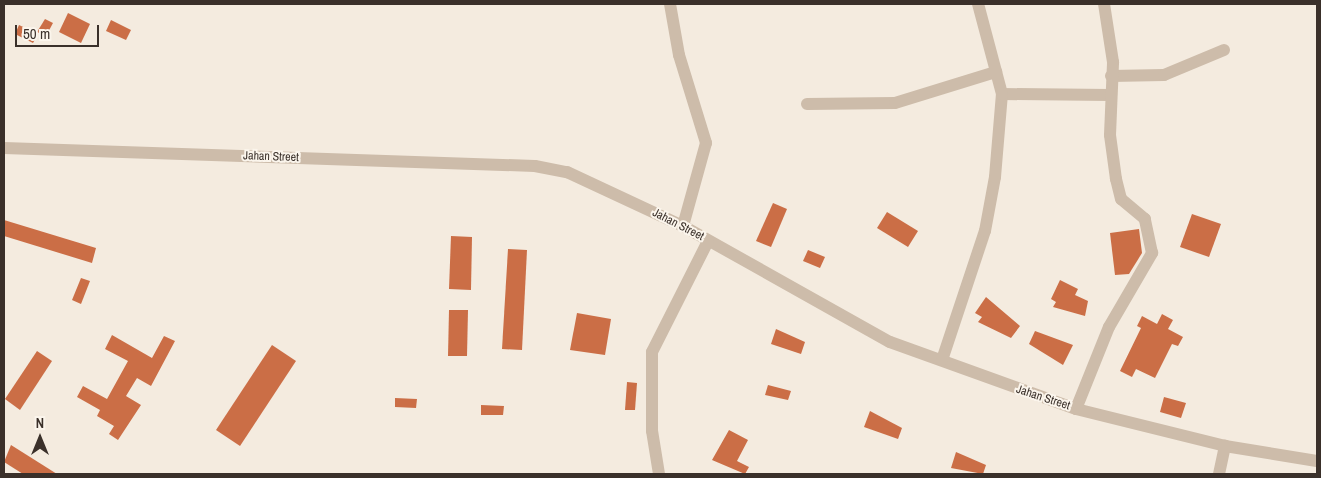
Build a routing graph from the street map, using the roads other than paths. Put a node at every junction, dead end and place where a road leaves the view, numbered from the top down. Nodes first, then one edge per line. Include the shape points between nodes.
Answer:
1 (670, 4) edge
2 (978, 4) edge
3 (1104, 4) edge
4 (1224, 50) dead end
5 (996, 72) junction
6 (1111, 76) junction
7 (1002, 94) junction
8 (1110, 95) junction
9 (806, 104) dead end
10 (4, 148) edge
11 (683, 226) junction
12 (708, 241) junction
13 (942, 360) junction
14 (1076, 409) junction
15 (1226, 446) junction
16 (1317, 461) edge
17 (659, 474) edge
18 (1219, 474) edge

1 - 11 street via 679,54 706,143
2 - 5 street
3 - 6 street
4 - 6 street via 1164,75
5 - 7 street
5 - 9 street via 895,103
6 - 8 street
7 - 8 street
7 - 13 street via 991,204
8 - 14 street via 1110,135 1118,192 1145,219 1152,253 1109,327
10 - 11 street, Jahan Street via 535,166 567,172
11 - 12 street, Jahan Street
12 - 13 street, Jahan Street via 890,342
12 - 17 street via 652,352 652,431
13 - 14 street, Jahan Street
14 - 15 street, Jahan Street
15 - 16 street, Jahan Street
15 - 18 street

